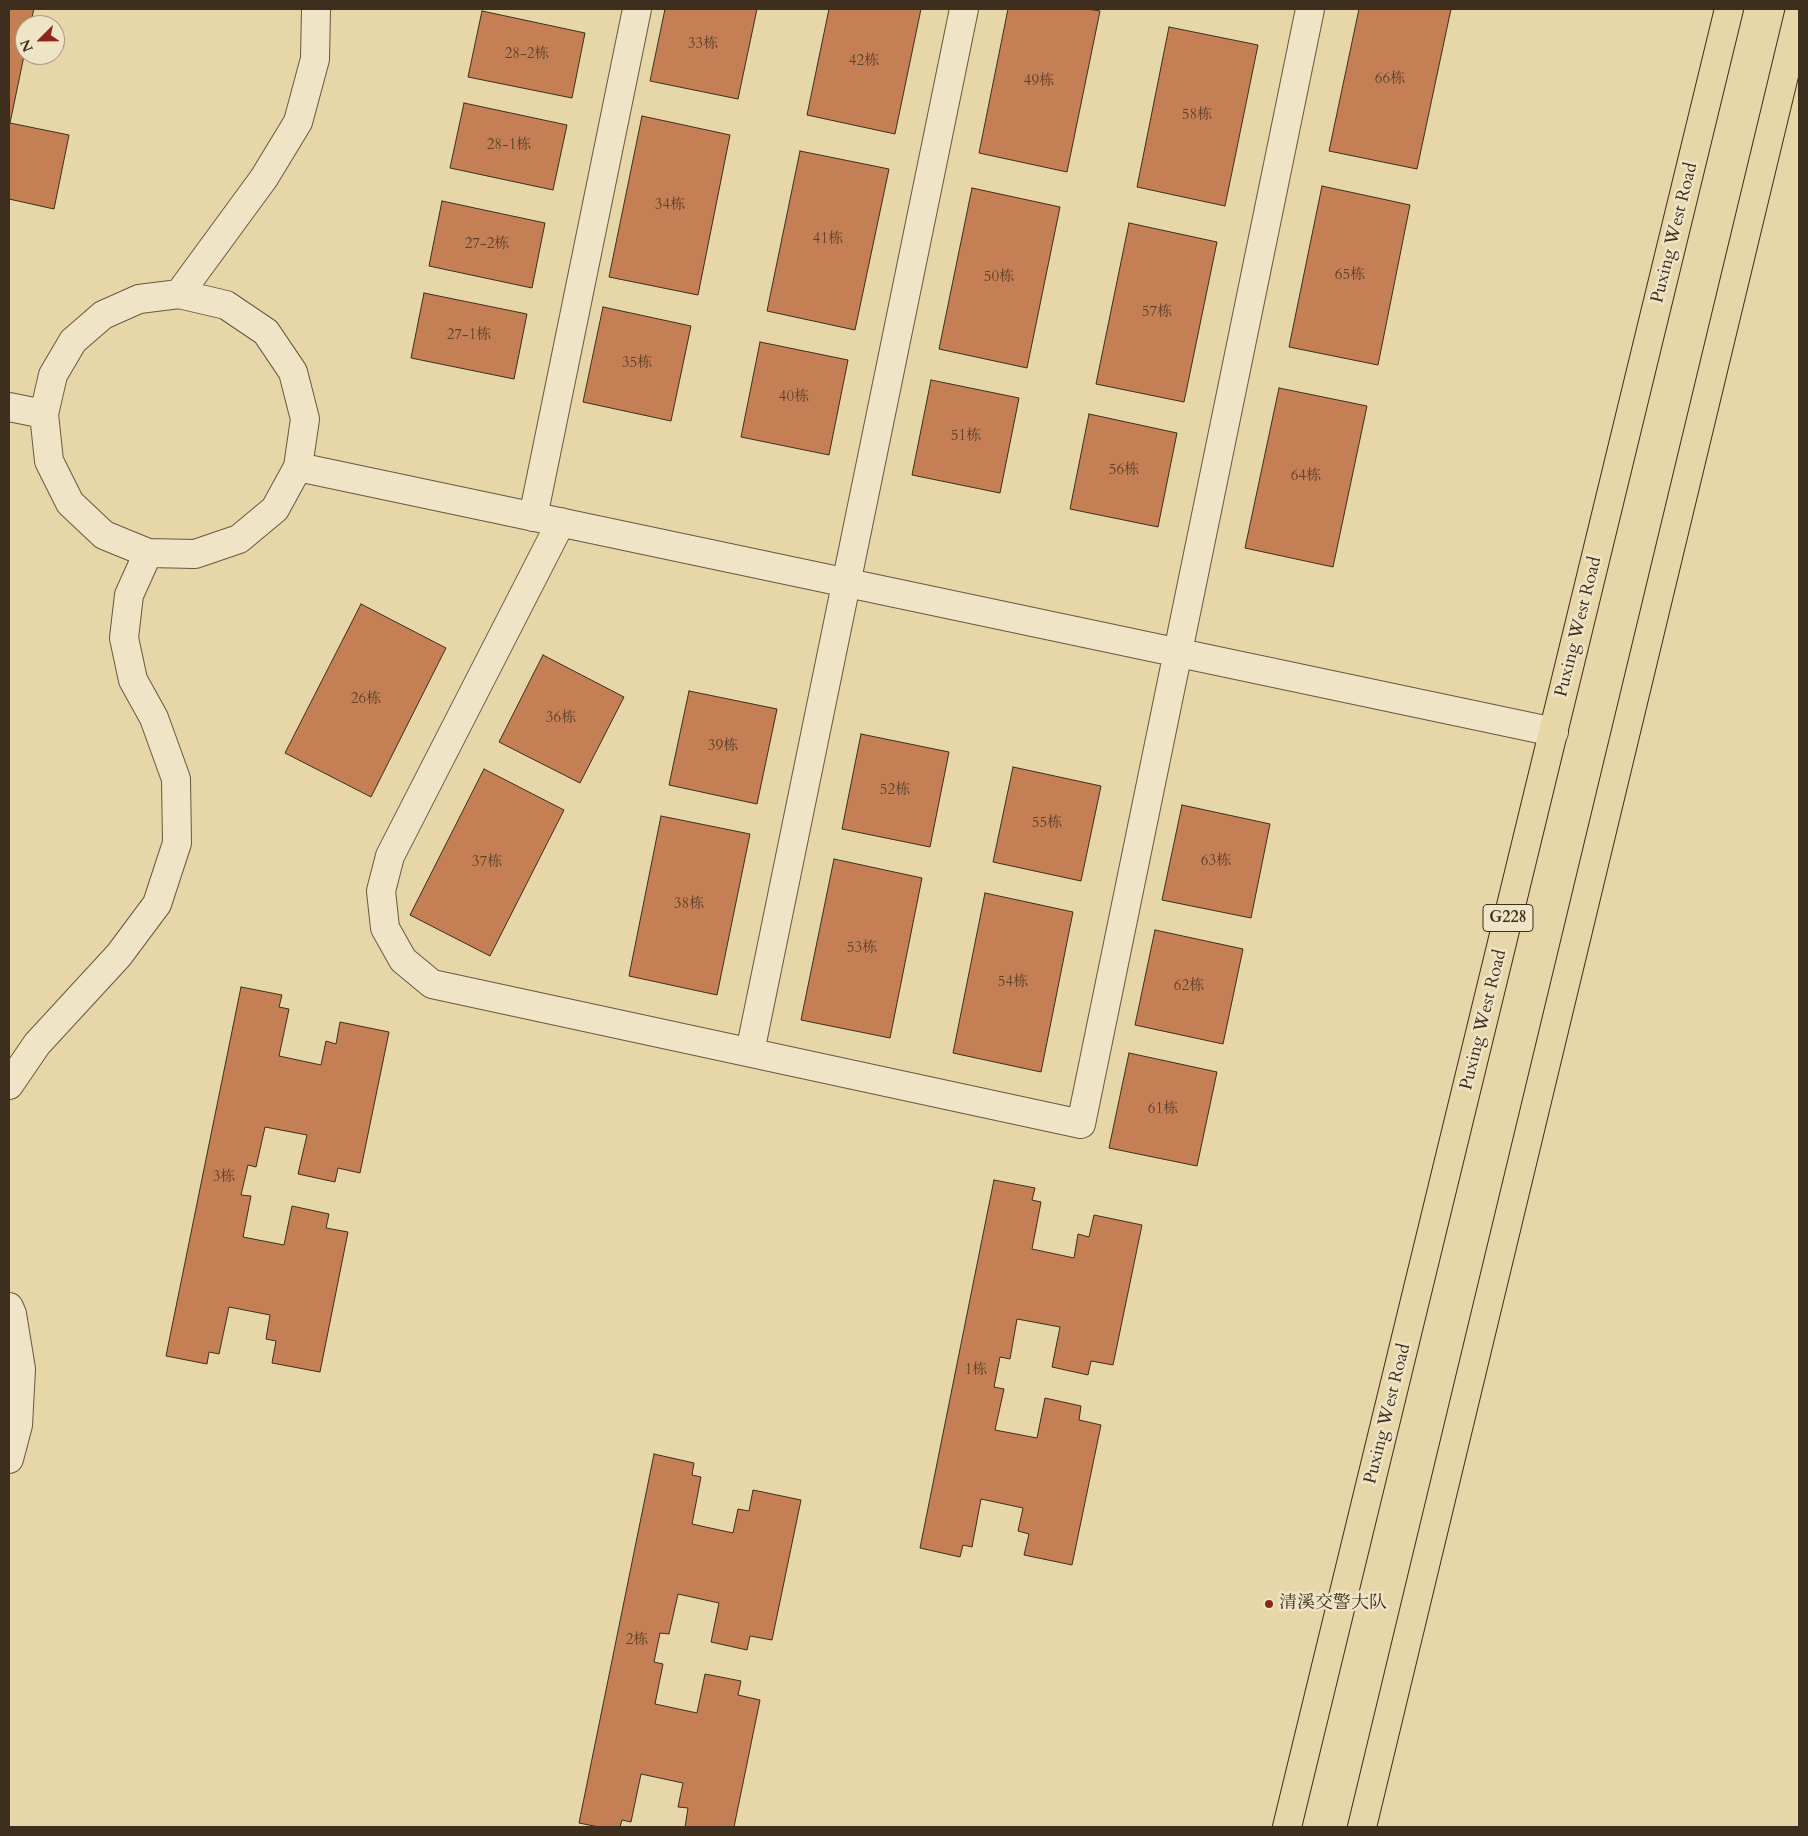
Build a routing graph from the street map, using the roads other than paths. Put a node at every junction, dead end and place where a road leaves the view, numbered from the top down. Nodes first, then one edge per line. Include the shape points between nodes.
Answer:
1 (316, 9) edge
2 (637, 9) edge
3 (964, 9) edge
4 (1310, 9) edge
5 (1729, 9) edge
6 (1799, 12) edge
7 (179, 294) junction
8 (9, 407) edge
9 (44, 414) junction
10 (298, 467) junction
11 (533, 517) junction
12 (561, 522) junction
13 (148, 553) junction
14 (1178, 652) junction
15 (1554, 732) junction
16 (750, 1052) junction
17 (9, 1085) edge
18 (9, 1307) edge
19 (9, 1459) edge
20 (1287, 1827) edge
21 (1362, 1827) edge

1 - 7 lane via 315,59 298,122 264,178
2 - 11 lane
3 - 16 lane
4 - 14 lane
5 - 15 highway, Puxing West Road / G228
6 - 21 highway
7 - 9 lane via 139,299 103,315 74,341 53,375
7 - 10 lane via 226,305 266,332 294,372 305,419
8 - 9 lane
9 - 13 lane via 49,461 70,503 104,535
10 - 11 lane
10 - 13 lane via 275,508 239,539 195,554
11 - 12 lane
12 - 14 lane
12 - 16 lane via 390,856 382,891 386,928 404,960 432,984
13 - 17 lane via 129,595 124,638 133,680 154,718 176,779 176,843 157,904 120,955 37,1044
14 - 15 lane
14 - 16 lane via 1081,1124
15 - 20 highway, Puxing West Road / G228
18 - 19 lane via 21,1369 18,1425

